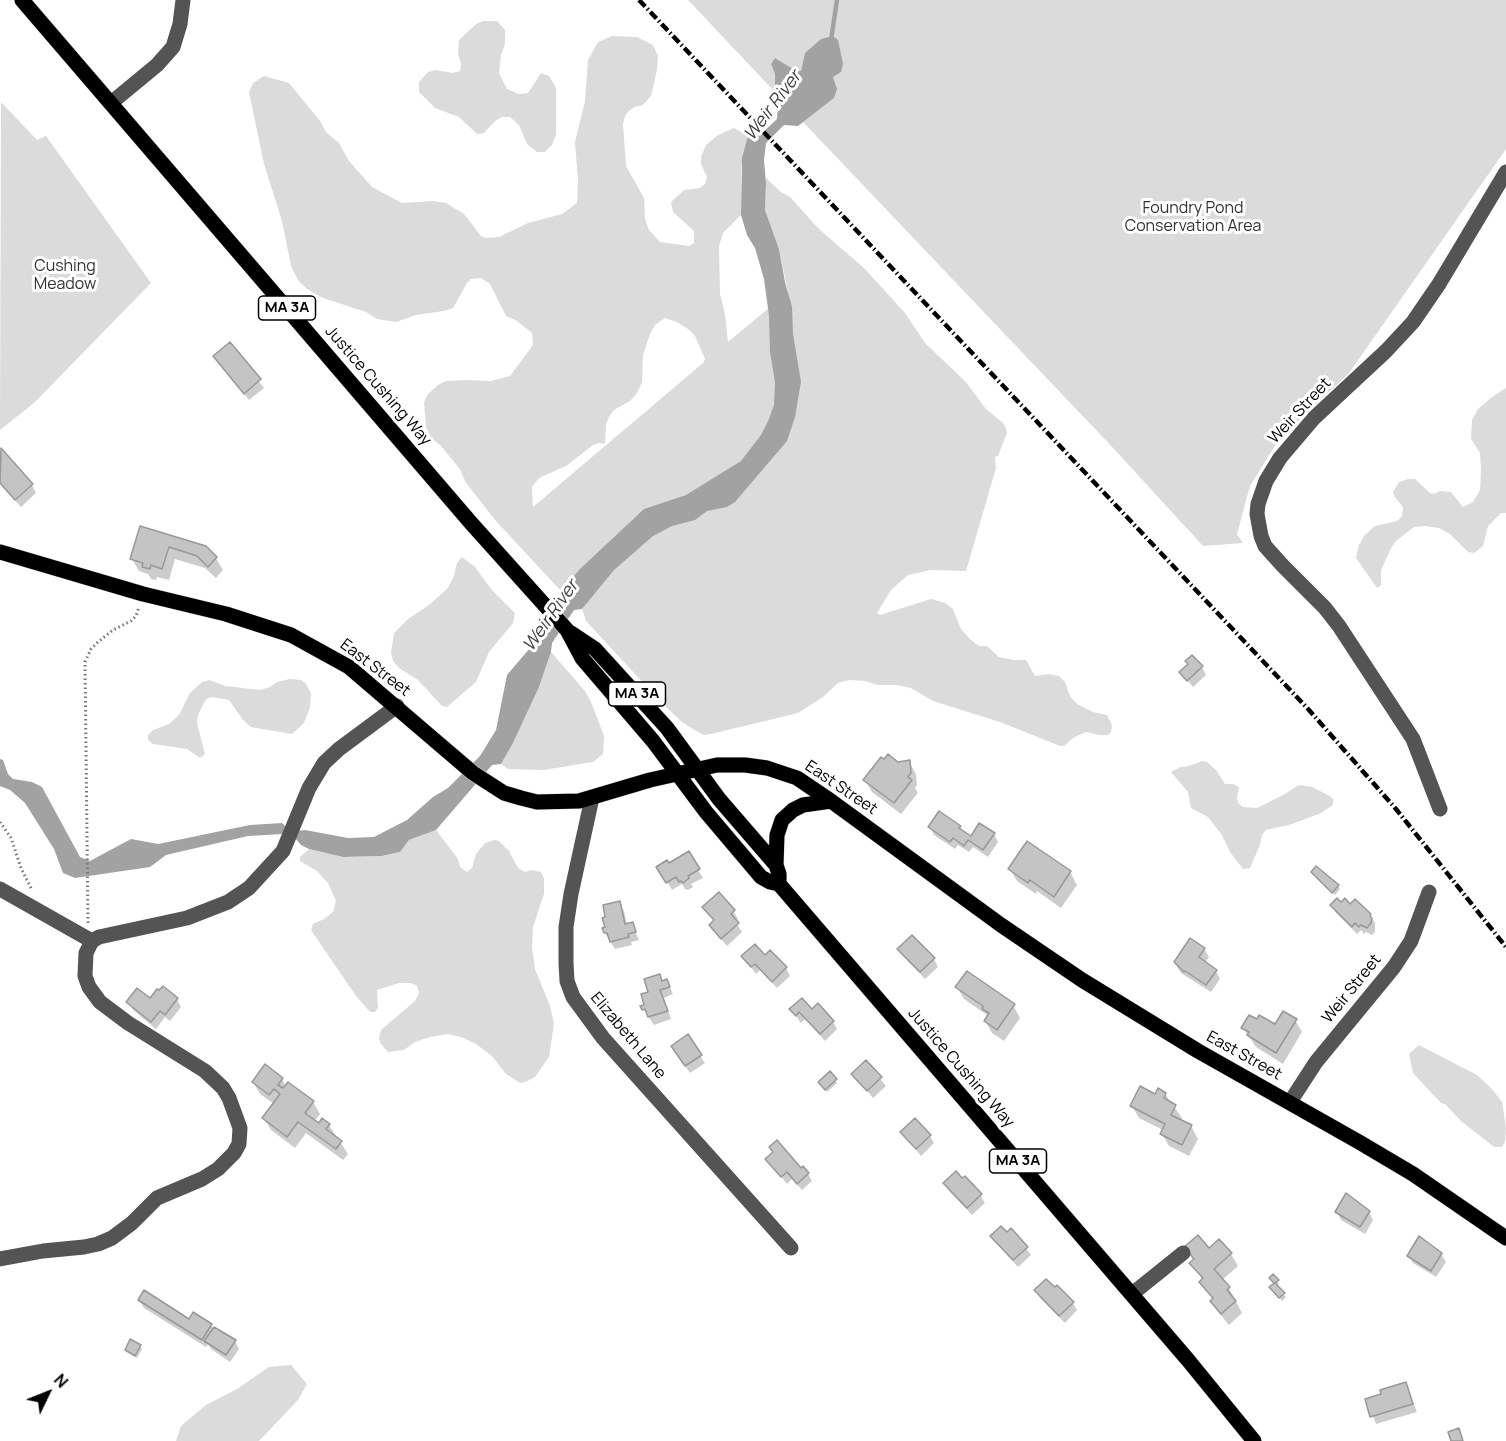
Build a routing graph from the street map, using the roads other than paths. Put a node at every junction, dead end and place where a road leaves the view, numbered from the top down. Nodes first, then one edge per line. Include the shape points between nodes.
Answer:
1 (22, 0) edge
2 (183, 0) edge
3 (111, 103) junction
4 (1504, 182) edge
5 (0, 552) edge
6 (567, 630) junction
7 (397, 706) junction
8 (697, 769) junction
9 (677, 773) junction
10 (592, 798) junction
11 (831, 801) junction
12 (1440, 809) dead end
13 (776, 865) junction
14 (779, 884) junction
15 (0, 889) edge
16 (1429, 892) dead end
17 (92, 941) junction
18 (1290, 1102) junction
19 (1506, 1238) edge
20 (791, 1248) dead end
21 (1183, 1253) dead end
22 (0, 1259) edge
23 (1132, 1294) junction
24 (1254, 1441) edge

1 - 3 main road, Justice Cushing Way / MA 3A
2 - 3 street via 172,47 157,65
3 - 6 main road, Justice Cushing Way / MA 3A
4 - 12 street, Weir Street via 1413,322 1308,425 1280,458 1258,504 1265,546 1339,626 1413,740
5 - 7 main road, East Street via 291,635 349,667
6 - 8 main road, Justice Cushing Way / MA 3A via 595,649 626,682
6 - 9 main road, Justice Cushing Way / MA 3A via 582,658
7 - 10 main road, East Street via 473,773 504,792 537,802
7 - 17 street via 329,758 313,780 284,848 249,888 228,902 187,918
8 - 9 main road, East Street
8 - 11 main road, East Street via 726,765 767,768 797,778
8 - 13 main road, Justice Cushing Way / MA 3A
9 - 10 main road, East Street
9 - 14 main road, Justice Cushing Way / MA 3A via 761,877
10 - 20 street, Elizabeth Lane via 566,927 567,981 573,997 603,1038
11 - 13 main road via 803,805 782,820
11 - 18 main road, East Street via 1082,981
13 - 14 main road
14 - 23 main road, Justice Cushing Way / MA 3A
15 - 17 street
16 - 18 street, Weir Street via 1411,941 1394,967 1316,1062
17 - 22 street via 84,969 94,995 112,1012 219,1083 240,1128 239,1144 213,1173 157,1198 112,1238 91,1245
18 - 19 main road, East Street via 1413,1174
21 - 23 street
23 - 24 main road, Justice Cushing Way / MA 3A

